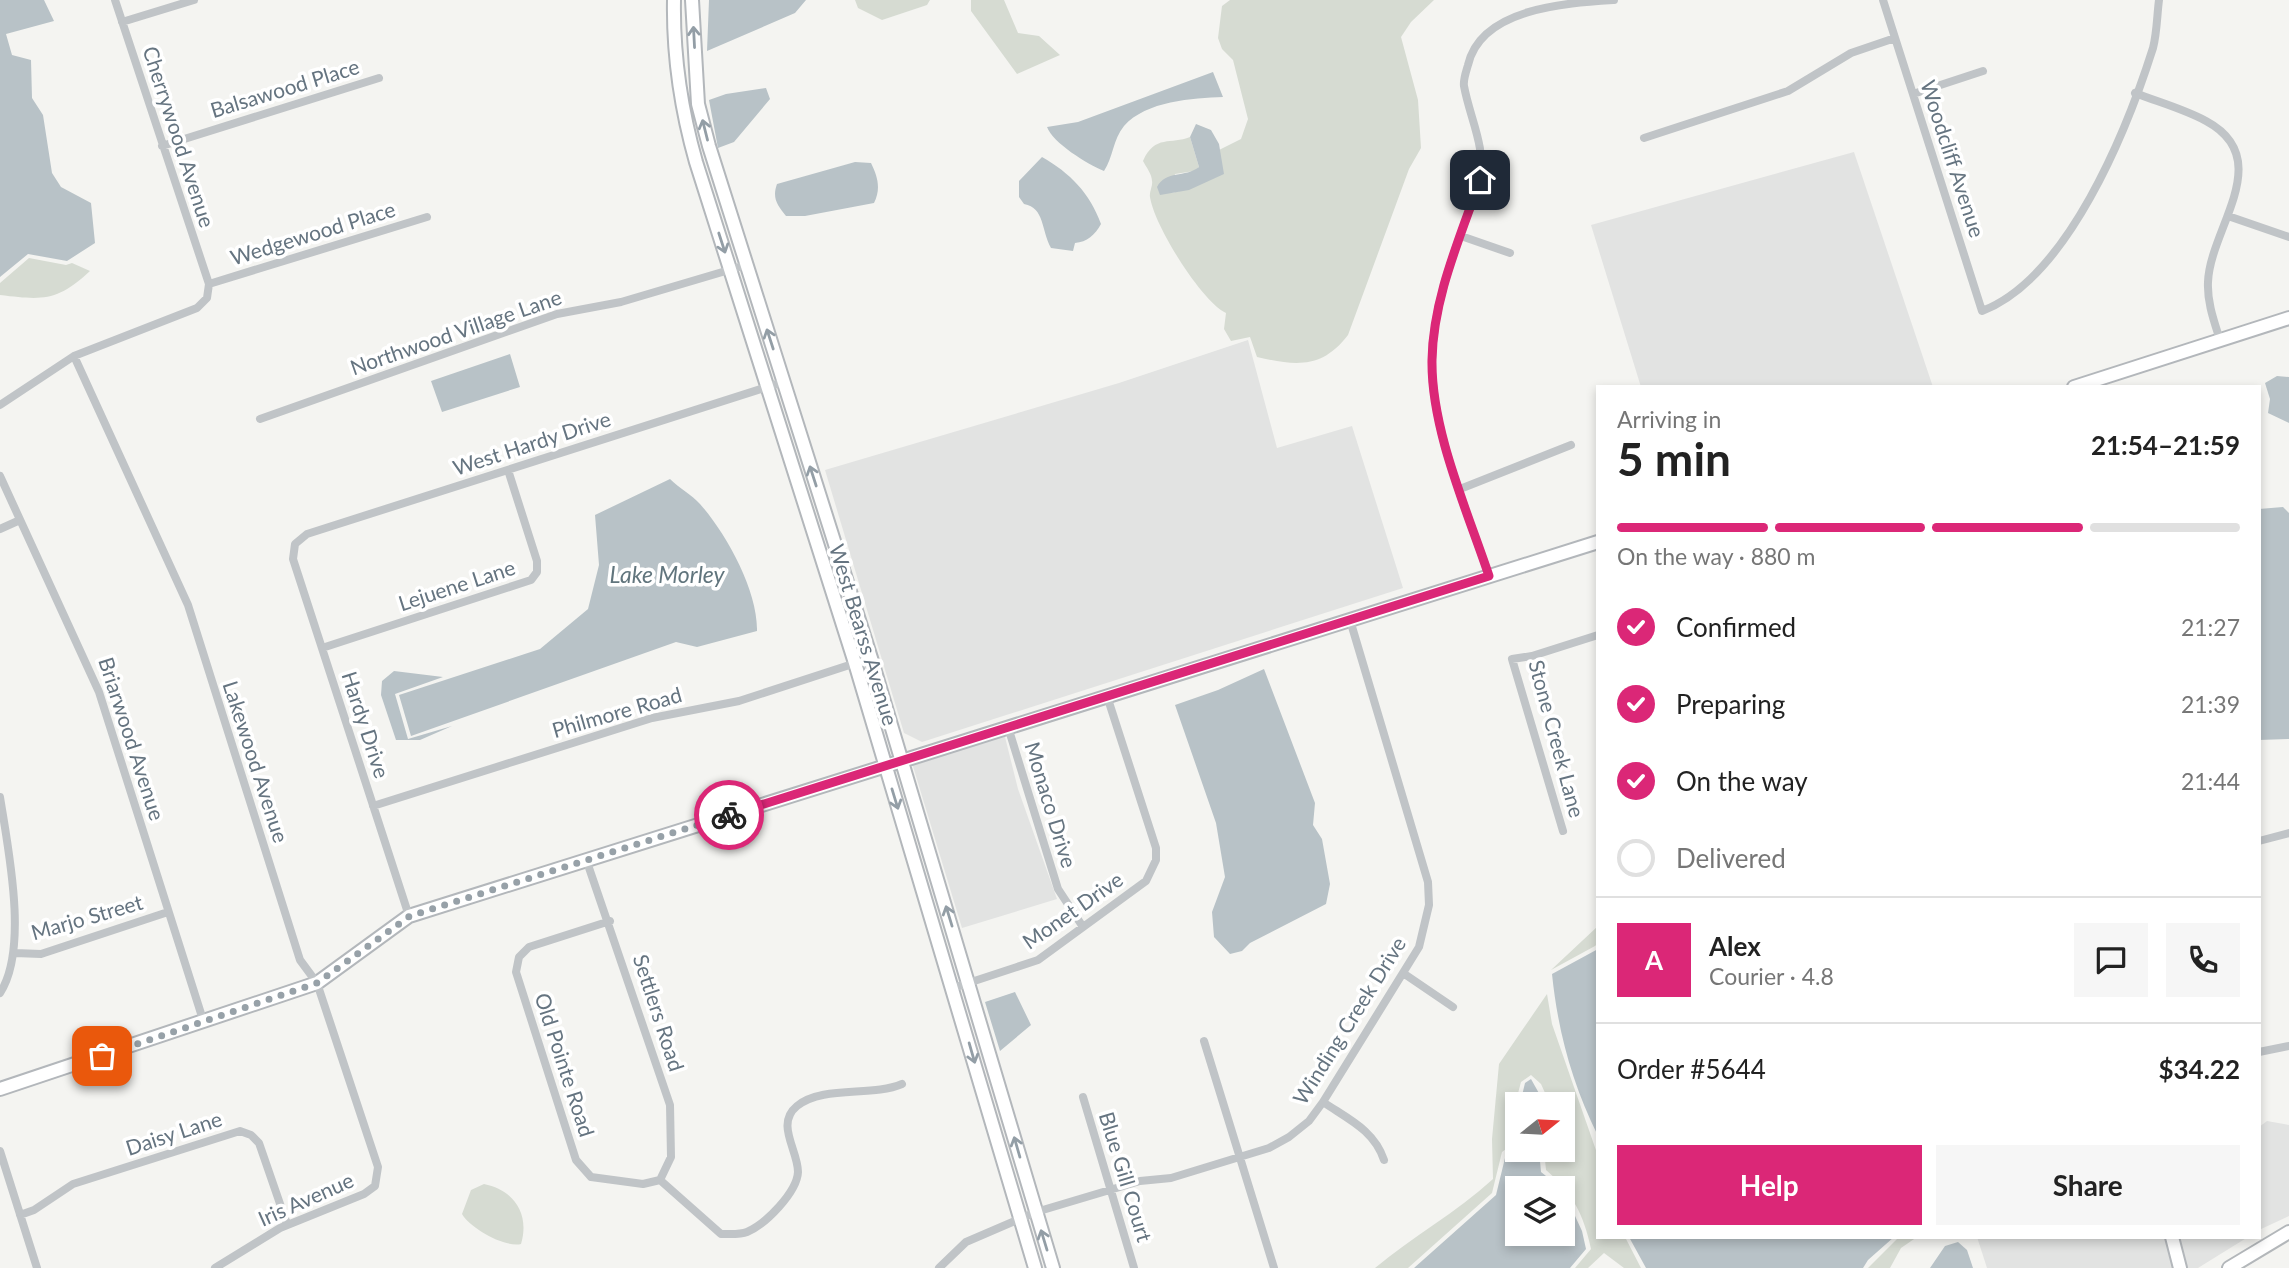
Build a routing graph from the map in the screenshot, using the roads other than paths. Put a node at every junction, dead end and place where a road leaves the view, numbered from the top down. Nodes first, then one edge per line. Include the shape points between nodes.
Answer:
1 (115, 0) edge
2 (194, 0) edge
3 (674, 0) edge
4 (692, 0) edge
5 (1614, 0) edge
6 (1883, 0) edge
7 (2159, 0) edge
8 (122, 22) junction
9 (1895, 38) junction
10 (1983, 71) dead end
11 (379, 78) dead end
12 (2136, 93) junction
13 (1913, 94) junction
14 (1644, 138) dead end
15 (162, 146) junction
16 (717, 173) junction
17 (701, 178) junction
18 (2228, 216) junction
19 (427, 217) dead end
20 (1461, 236) junction
21 (2289, 237) edge
22 (1510, 253) dead end
23 (746, 265) junction
24 (730, 270) junction
25 (209, 284) junction
26 (2289, 317) edge
27 (2220, 340) junction
28 (74, 356) junction
29 (783, 382) junction
30 (2080, 385) edge
31 (767, 388) junction
32 (0, 405) edge
33 (260, 419) dead end
34 (1572, 445) dead end
35 (508, 470) junction
36 (0, 476) edge
37 (1460, 489) junction
38 (822, 505) junction
39 (806, 510) junction
40 (20, 520) junction
41 (0, 529) edge
42 (1596, 543) edge
43 (295, 544) joint
44 (1489, 576) junction
45 (1350, 620) junction
46 (1596, 636) edge
47 (322, 648) junction
48 (871, 658) junction
49 (855, 663) junction
50 (1107, 696) junction
51 (1007, 727) junction
52 (902, 762) junction
53 (885, 767) junction
54 (0, 797) edge
55 (373, 806) junction
56 (1563, 831) dead end
57 (2288, 836) edge
58 (2261, 841) edge
59 (586, 859) junction
60 (168, 912) junction
61 (410, 916) junction
62 (610, 921) junction
63 (1083, 927) junction
64 (15, 953) junction
65 (1403, 973) junction
66 (969, 981) junction
67 (317, 983) junction
68 (953, 988) junction
69 (0, 993) edge
70 (1453, 1007) dead end
71 (204, 1023) junction
72 (1204, 1041) dead end
73 (2289, 1046) edge
74 (2261, 1052) edge
75 (902, 1084) dead end
76 (0, 1089) edge
77 (1083, 1097) dead end
78 (1323, 1102) junction
79 (0, 1151) edge
80 (1240, 1157) junction
81 (1384, 1160) dead end
82 (660, 1180) junction
83 (375, 1185) joint
84 (1110, 1190) junction
85 (1036, 1212) junction
86 (20, 1214) junction
87 (1020, 1219) junction
88 (287, 1224) junction
89 (2289, 1233) edge
90 (2173, 1239) edge
91 (37, 1268) edge
92 (215, 1268) edge
93 (939, 1268) edge
94 (1035, 1268) edge
95 (1053, 1268) edge
96 (1134, 1268) edge
97 (1275, 1268) edge
98 (2180, 1268) edge
99 (2229, 1268) edge

1 - 8 street, Cherrywood Avenue
2 - 8 street
3 - 17 main road, West Bearss Avenue via 681,101
16 -> 4 main road, West Bearss Avenue via 698,104
5 - 20 street via 1564,3 1504,21 1472,49 1464,84 1483,163
6 - 9 street, Woodcliff Avenue
7 - 12 street via 2154,46
8 - 15 street, Cherrywood Avenue
9 - 13 street, Woodcliff Avenue
9 - 14 street via 1851,54 1788,91
10 - 13 street
11 - 15 street, Balsawood Place
12 - 13 street, Woodcliff Avenue via 2081,215 2046,261 1999,304 1982,311
12 - 18 street via 2207,121 2229,139 2240,174
15 - 25 street, Cherrywood Avenue
16 - 17 street
16 - 23 main road, West Bearss Avenue
17 -> 24 main road, West Bearss Avenue
18 - 21 street
18 - 27 street via 2208,281 2209,305
19 - 25 street, Wedgewood Place
20 - 22 street
20 - 37 street via 1439,303 1432,360 1438,416
23 - 24 street, Northwood Village Lane
29 -> 23 main road, West Bearss Avenue
24 - 31 main road, West Bearss Avenue
24 - 33 street, Northwood Village Lane via 621,302 557,314
25 - 28 street via 207,299 197,308
26 - 27 main road
27 - 30 main road
28 - 32 street
28 - 67 street, Lakewood Avenue via 188,606 300,960
29 - 31 street, West Hardy Drive
38 -> 29 main road, West Bearss Avenue
31 - 35 street, West Hardy Drive
31 - 39 main road, West Bearss Avenue
34 - 37 street
35 - 43 street, West Hardy Drive via 307,534
35 - 47 street, Lejuene Lane via 537,561 531,580
36 - 40 street, Briarwood Avenue
37 - 44 street
38 - 39 street
38 - 48 main road, West Bearss Avenue
39 - 49 main road, West Bearss Avenue
40 - 41 street
40 - 60 street, Briarwood Avenue via 99,692
42 - 44 main road
43 - 47 street, Hardy Drive via 293,559
44 - 45 main road
45 - 50 main road
45 - 65 street, Winding Creek Drive via 1428,882 1426,928
46 - 56 street, Stone Creek Lane via 1512,659
47 - 55 street, Hardy Drive
48 - 49 street, Philmore Road
48 - 52 main road, West Bearss Avenue
49 - 53 main road, West Bearss Avenue
49 - 55 street, Philmore Road via 739,701 652,718
50 - 51 main road
50 - 63 street, Monet Drive via 1156,860 1146,881
51 - 52 main road
51 - 63 street, Monaco Drive via 1058,889
52 - 53 main road
66 -> 52 main road, West Bearss Avenue
53 - 59 main road
53 -> 68 main road, West Bearss Avenue
54 - 64 street
55 - 61 street, Hardy Drive
57 - 58 street
59 - 61 main road
59 - 62 street, Settlers Road
60 - 64 street, Marjo Street via 41,954
60 - 71 street, Briarwood Avenue
61 - 67 main road
62 - 82 street, Settlers Road via 670,1105 671,1157
62 - 82 street, Old Pointe Road via 529,947 519,957 516,972 576,1160 591,1177 643,1184
63 - 66 street, Monet Drive via 1038,960
64 - 69 street
65 - 70 street
65 - 78 street, Winding Creek Drive
66 - 68 street, Monet Drive
85 -> 66 main road, West Bearss Avenue
67 - 71 main road
67 - 83 street, Lakewood Avenue via 378,1167
68 -> 87 main road, West Bearss Avenue
71 - 76 main road
72 - 80 street
73 - 74 street
75 - 82 street via 886,1091 818,1098 796,1107 787,1128 798,1170 794,1186 746,1233 721,1234
77 - 84 street, Blue Gill Court
78 - 80 street, Winding Creek Drive via 1289,1137
78 - 81 street via 1370,1133
79 - 86 street
80 - 84 street, Winding Creek Drive
80 - 97 street
83 - 88 street, Iris Avenue via 364,1194
84 - 85 street, Winding Creek Drive
84 - 96 street, Blue Gill Court
85 - 87 street, Winding Creek Drive
95 -> 85 main road, West Bearss Avenue
86 - 88 street, Daisy Lane via 73,1184 240,1131 258,1143
86 - 91 street
87 - 93 street, Winding Creek Drive via 966,1241
87 - 94 main road, West Bearss Avenue
88 - 92 street, Iris Avenue
89 - 99 main road
90 - 98 main road

